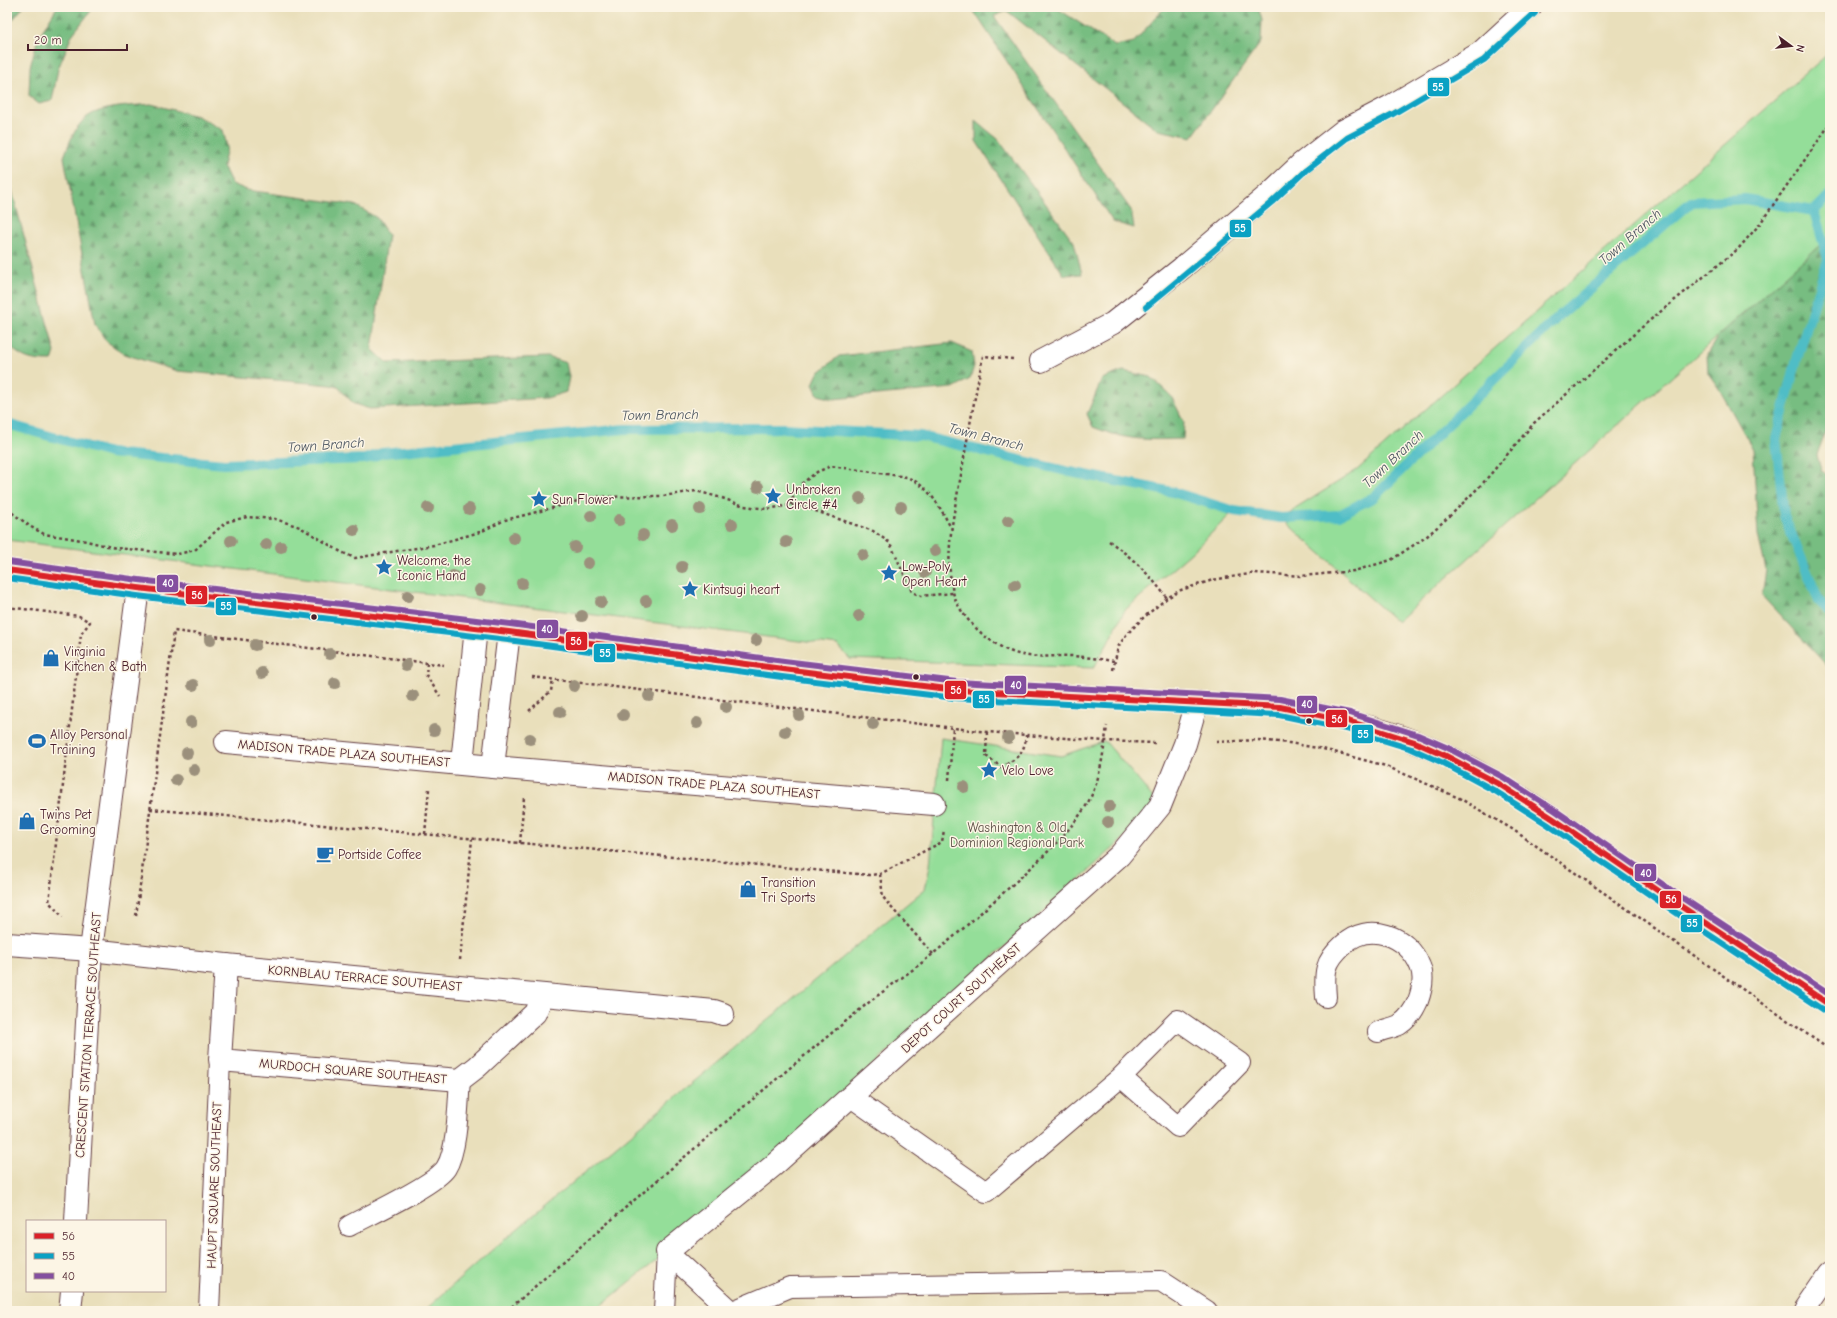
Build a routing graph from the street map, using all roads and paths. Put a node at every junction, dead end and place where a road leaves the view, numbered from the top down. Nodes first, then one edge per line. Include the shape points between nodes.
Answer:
1 (1520, 10) edge
2 (1830, 124) edge
3 (1042, 361) joint
4 (791, 505) junction
5 (7, 508) edge
6 (951, 528) junction
7 (1109, 541) dead end
8 (7, 570) edge
9 (138, 588) junction
10 (953, 593) junction
11 (1168, 598) junction
12 (7, 607) edge
13 (476, 628) junction
14 (509, 632) junction
15 (1114, 661) junction
16 (471, 668) junction
17 (505, 674) junction
18 (1110, 697) junction
19 (1197, 702) junction
20 (953, 728) junction
21 (987, 732) junction
22 (1026, 735) junction
23 (1105, 741) junction
24 (226, 742) dead end
25 (1185, 744) junction
26 (462, 763) junction
27 (493, 767) junction
28 (948, 784) dead end
29 (934, 804) dead end
30 (150, 809) junction
31 (945, 824) dead end
32 (472, 839) junction
33 (880, 874) junction
34 (136, 916) dead end
35 (63, 917) dead end
36 (7, 944) edge
37 (91, 950) junction
38 (934, 954) junction
39 (226, 965) junction
40 (458, 986) junction
41 (543, 995) junction
42 (1326, 997) dead end
43 (1830, 1005) edge
44 (723, 1014) dead end
45 (1378, 1032) dead end
46 (1830, 1050) edge
47 (220, 1060) junction
48 (1121, 1077) junction
49 (460, 1080) junction
50 (851, 1097) junction
51 (76, 1220) edge
52 (348, 1226) dead end
53 (668, 1252) junction
54 (1830, 1273) edge
55 (72, 1292) edge
56 (70, 1311) edge
57 (209, 1311) edge
58 (507, 1311) edge
59 (664, 1311) edge
60 (732, 1311) edge
61 (1207, 1311) edge
62 (1804, 1311) edge

1 - 3 street via 1480,53 1343,131 1113,323
2 - 11 path via 1760,225 1737,250 1649,321 1534,423 1483,483 1426,537 1391,560 1354,571 1302,576 1255,573 1214,580 1181,590
3 - 6 path via 983,356
4 - 5 path via 767,509 744,506 696,491 664,496 587,497 504,520 480,532 434,545 355,558 300,527 275,519 247,517 226,522 195,550 178,554 116,548 44,534
4 - 6 path via 801,484 817,472 831,466 907,477 917,482 939,504
4 - 10 path via 804,507 879,535 890,543 912,592 921,596
6 - 10 path via 950,570
7 - 11 path via 1135,561
8 - 9 street
9 - 13 street
9 - 37 street, CRESCENT STATION TERRACE SOUTHEAST
10 - 15 path via 959,607 977,629 994,644 1017,654 1040,658 1071,656
11 - 15 path via 1126,635 1118,647
12 - 35 path via 79,616 90,622 81,634 49,902
13 - 14 street
13 - 16 street, MADISON TRADE PLAZA SOUTHEAST
14 - 17 street
14 - 18 street via 956,690
15 - 18 path
16 - 26 street, MADISON TRADE PLAZA SOUTHEAST
16 - 30 path via 174,631
17 - 20 path
17 - 27 street
18 - 19 street
18 - 23 path
19 - 25 street, DEPOT COURT SOUTHEAST
19 - 43 street via 1280,707 1331,716 1414,742 1459,762 1508,789
20 - 21 path
20 - 28 path
21 - 22 path
21 - 22 path via 986,756 1001,767 1013,761 1025,748
22 - 23 path
23 - 25 path
23 - 38 path via 1097,778 1083,810 1072,824 1055,845
24 - 26 street, MADISON TRADE PLAZA SOUTHEAST
25 - 46 path via 1258,740 1323,749 1386,766 1459,798 1512,829
25 - 50 street, DEPOT COURT SOUTHEAST via 1160,806 1120,855
26 - 27 street, MADISON TRADE PLAZA SOUTHEAST
27 - 29 street, MADISON TRADE PLAZA SOUTHEAST
30 - 32 path
30 - 34 path
31 - 33 path via 942,842
32 - 33 path
32 - 40 path
33 - 38 path via 883,897
36 - 37 street, KORNBLAU TERRACE SOUTHEAST
37 - 39 street, KORNBLAU TERRACE SOUTHEAST
37 - 51 street, CRESCENT STATION TERRACE SOUTHEAST
38 - 58 path via 864,1006
39 - 40 street, KORNBLAU TERRACE SOUTHEAST
39 - 47 street
40 - 41 street, KORNBLAU TERRACE SOUTHEAST
41 - 44 street, KORNBLAU TERRACE SOUTHEAST via 714,1011
41 - 49 street, MURDOCH SQUARE SOUTHEAST via 535,1013
42 - 45 lane via 1324,974 1332,954 1348,939 1369,932 1391,935 1409,948 1420,966 1422,988 1415,1009 1410,1014 1399,1024
47 - 49 street, MURDOCH SQUARE SOUTHEAST
47 - 57 lane, HAUPT SQUARE SOUTHEAST
48 - 48 lane via 1178,1127 1240,1063 1178,1020
48 - 50 lane via 986,1192
49 - 52 lane via 454,1147 446,1168 431,1181
50 - 53 street, DEPOT COURT SOUTHEAST via 773,1166
53 - 59 lane
53 - 60 lane
54 - 62 street
55 - 56 street
60 - 61 lane via 790,1287 1162,1281

